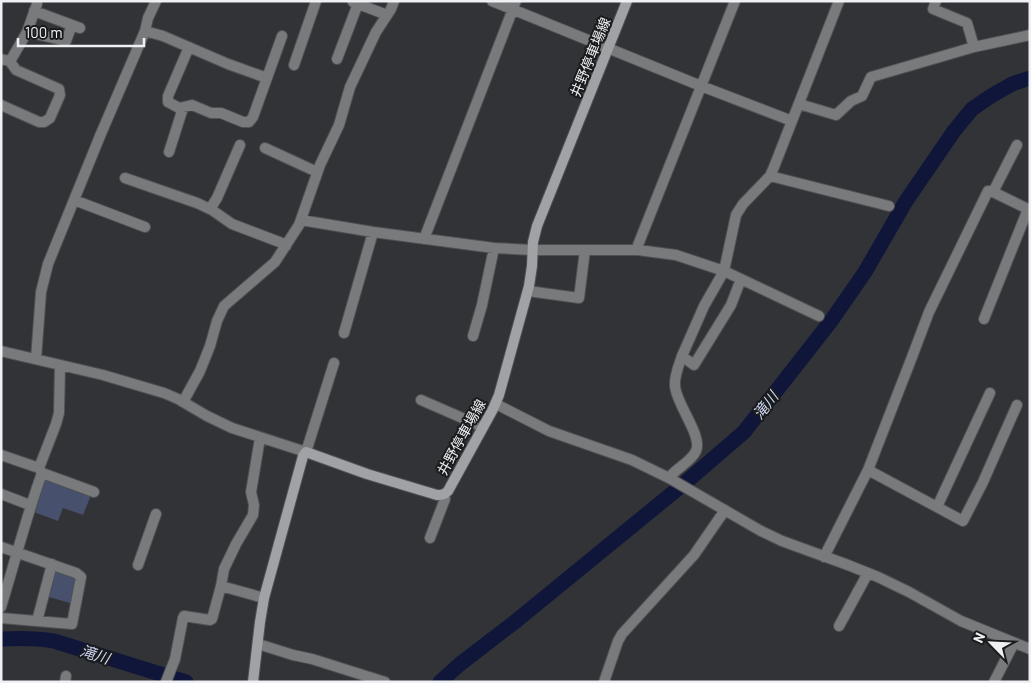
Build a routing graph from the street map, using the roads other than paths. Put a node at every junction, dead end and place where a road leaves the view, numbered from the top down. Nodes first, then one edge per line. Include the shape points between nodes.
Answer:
1 (156, 1) edge
2 (316, 1) edge
3 (394, 1) edge
4 (492, 1) edge
5 (627, 1) edge
6 (735, 1) edge
7 (839, 1) edge
8 (936, 1) edge
9 (356, 2) edge
10 (514, 6) edge
11 (387, 15) junction
12 (145, 31) junction
13 (27, 32) junction
14 (1030, 35) edge
15 (282, 36) dead end
16 (974, 47) junction
17 (189, 48) junction
18 (608, 48) junction
19 (5, 59) edge
20 (337, 59) dead end
21 (294, 65) dead end
22 (268, 78) junction
23 (702, 86) junction
24 (799, 104) junction
25 (1, 105) edge
26 (184, 108) junction
27 (792, 121) junction
28 (240, 145) dead end
29 (1017, 145) dead end
30 (265, 148) dead end
31 (169, 152) dead end
32 (317, 172) junction
33 (770, 176) junction
34 (125, 178) dead end
35 (993, 192) junction
36 (74, 200) junction
37 (889, 206) dead end
38 (210, 209) junction
39 (1029, 210) edge
40 (301, 220) junction
41 (145, 228) dead end
42 (373, 232) junction
43 (424, 239) junction
44 (286, 246) junction
45 (494, 248) junction
46 (532, 250) junction
47 (585, 250) junction
48 (638, 250) junction
49 (724, 271) junction
50 (741, 279) junction
51 (528, 291) junction
52 (819, 316) dead end
53 (984, 318) dead end
54 (344, 333) dead end
55 (473, 336) dead end
56 (1, 351) edge
57 (682, 356) junction
58 (36, 359) junction
59 (334, 363) dead end
60 (60, 365) junction
61 (990, 393) dead end
62 (421, 400) dead end
63 (183, 402) junction
64 (496, 404) junction
65 (1017, 405) dead end
66 (483, 427) junction
67 (260, 438) junction
68 (306, 452) junction
69 (1, 455) edge
70 (868, 470) junction
71 (40, 471) junction
72 (671, 479) junction
73 (94, 492) dead end
74 (1, 494) edge
75 (444, 494) junction
76 (30, 505) junction
77 (937, 507) junction
78 (725, 510) junction
79 (156, 514) dead end
80 (430, 538) dead end
81 (1, 547) edge
82 (18, 553) junction
83 (824, 557) junction
84 (52, 564) junction
85 (138, 565) dead end
86 (868, 573) junction
87 (221, 586) junction
88 (264, 598) junction
89 (1, 607) edge
90 (1, 618) edge
91 (37, 621) junction
92 (839, 626) dead end
93 (1014, 643) junction
94 (258, 644) junction
95 (1030, 649) edge
96 (166, 682) edge
97 (253, 682) edge
98 (385, 682) edge
99 (604, 682) edge
100 (994, 682) edge

1 - 12 street
2 - 21 street
3 - 11 street
4 - 10 street
5 - 18 main road, 井野停車場線
6 - 23 street
7 - 24 street
8 - 16 street via 933,9 968,23
9 - 11 street
9 - 20 street
10 - 18 street
10 - 43 street
11 - 32 street via 350,87 339,125
12 - 17 street
12 - 36 street
13 - 13 street via 36,8 76,26 66,41
13 - 19 street via 12,58
14 - 16 street
15 - 22 street
16 - 24 street via 871,77 862,96 836,115
17 - 22 street
17 - 26 street via 167,98 170,104
18 - 23 street
18 - 46 main road, 井野停車場線 via 537,226
19 - 25 street via 16,70 58,89 60,93 50,118 44,122
22 - 26 street via 249,122 192,105
23 - 27 street
23 - 48 street
24 - 27 street
26 - 31 street
27 - 33 street
28 - 38 street
29 - 35 street
30 - 32 street
32 - 40 street
33 - 37 street
33 - 49 street via 736,216
34 - 38 street
35 - 39 street
35 - 70 street via 988,191 929,312
36 - 41 street
36 - 58 street via 48,264 41,292
38 - 44 street via 232,224
39 - 53 street
40 - 42 street
40 - 44 street
42 - 43 street
42 - 54 street
43 - 45 street
44 - 63 street via 275,262 224,306 200,372
45 - 46 street
45 - 55 street
46 - 47 street
46 - 51 main road, 井野停車場線
47 - 48 street
47 - 51 street via 579,298
48 - 49 street via 676,256
49 - 50 street
49 - 57 street
50 - 52 street
50 - 57 street via 730,305 694,365
51 - 64 main road, 井野停車場線
56 - 58 street
57 - 72 street via 676,393 695,435 697,448
58 - 60 street
59 - 68 street
60 - 63 street via 103,375
60 - 71 street via 59,413
61 - 77 street
62 - 66 street
63 - 67 street via 220,423
64 - 66 main road, 井野停車場線
64 - 72 street via 549,431 632,460
65 - 77 street via 963,521
66 - 75 main road, 井野停車場線
67 - 68 street
67 - 87 street via 251,492 253,515 224,569
68 - 75 main road, 井野停車場線 via 367,474 437,495
68 - 88 main road
69 - 71 street
70 - 77 street
70 - 83 street
71 - 73 street
71 - 76 street
72 - 78 street
74 - 76 street
75 - 80 street
76 - 82 street
78 - 83 street via 782,541
78 - 99 street via 694,555 622,634
79 - 85 street
81 - 82 street
82 - 84 street
82 - 89 street
83 - 86 street
84 - 91 street
84 - 91 street via 81,577 72,624
86 - 92 street
86 - 93 street via 910,592 960,621
87 - 88 street
87 - 96 street via 212,619 184,616
88 - 94 main road
90 - 91 street
93 - 95 street
93 - 100 street
94 - 97 main road
94 - 98 street

